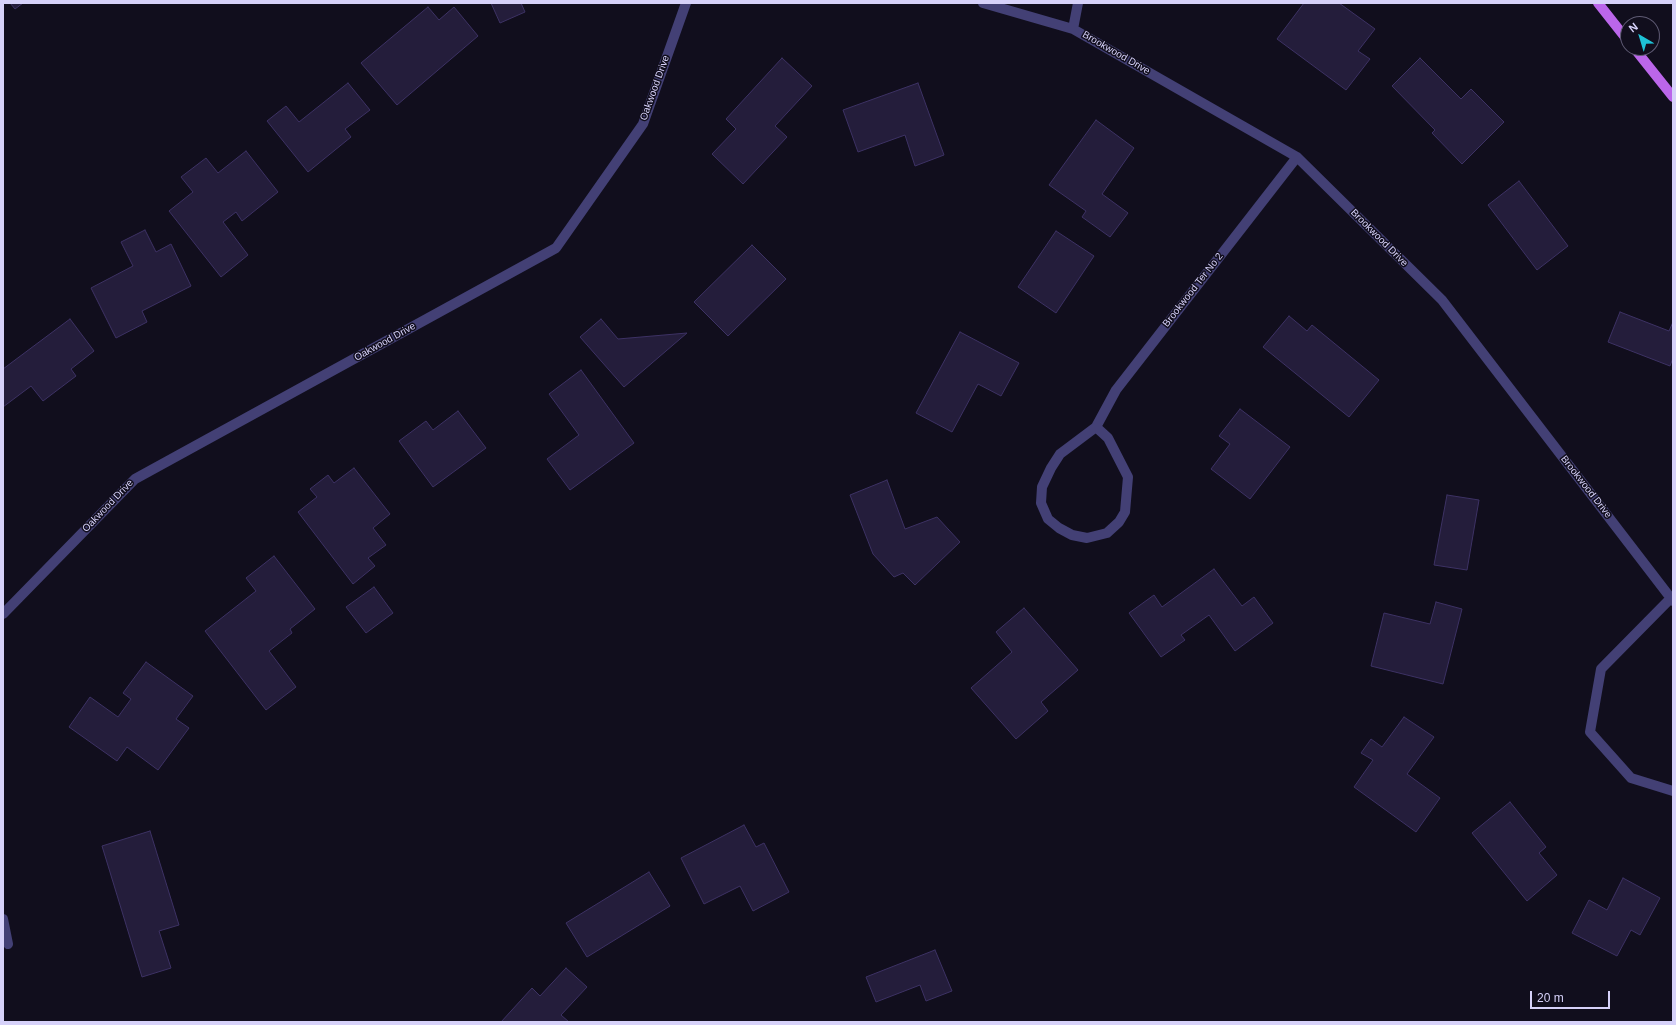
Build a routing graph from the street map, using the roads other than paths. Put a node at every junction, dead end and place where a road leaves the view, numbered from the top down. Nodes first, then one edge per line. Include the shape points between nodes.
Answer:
1 (686, 3) edge
2 (983, 3) edge
3 (1078, 3) edge
4 (1598, 3) edge
5 (1073, 29) junction
6 (1620, 31) edge
7 (1640, 56) edge
8 (1673, 98) edge
9 (1296, 157) junction
10 (1096, 427) junction
11 (1672, 599) edge
12 (3, 614) edge
13 (1673, 791) edge
14 (3, 919) edge
15 (8, 944) dead end

1 - 12 street, Oakwood Drive via 643,124 556,248 134,479
2 - 5 street, Brookwood Drive
3 - 5 street
4 - 6 main road
5 - 9 street, Brookwood Drive
7 - 8 main road
9 - 10 street, Brookwood Ter No 2 via 1116,390
9 - 11 street, Brookwood Drive via 1442,300
10 - 10 street, Brookwood Ter No 2 via 1060,454 1050,468 1042,487 1041,503 1048,519 1072,535 1087,538 1107,533 1119,522 1125,512 1128,477 1108,438
11 - 13 street via 1601,669 1590,732 1631,778
14 - 15 street

